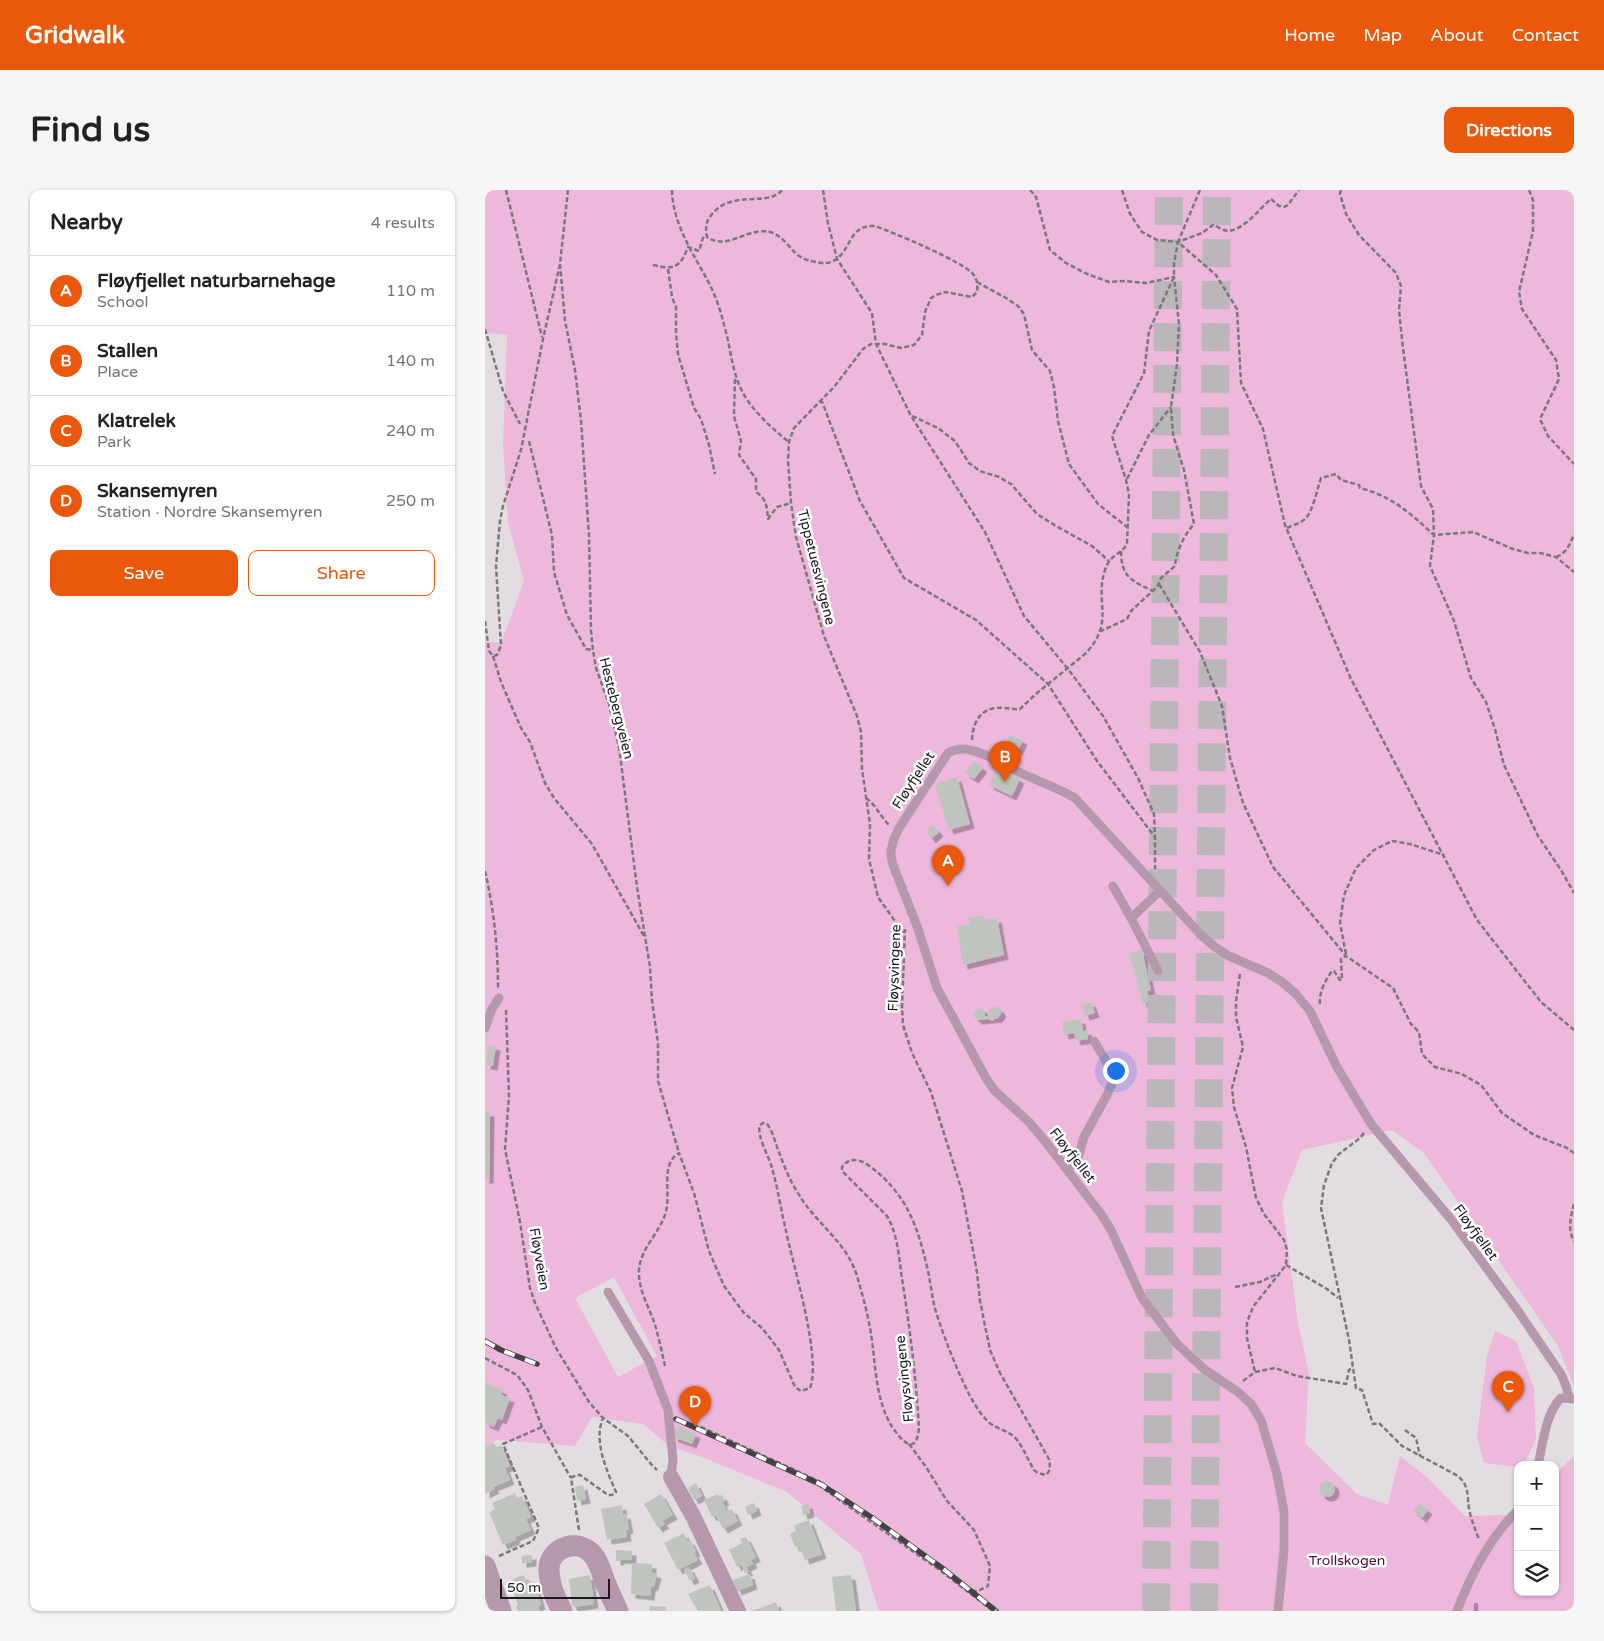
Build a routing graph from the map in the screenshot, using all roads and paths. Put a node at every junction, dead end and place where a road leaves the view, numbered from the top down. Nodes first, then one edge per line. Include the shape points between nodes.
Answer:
1 (506, 190) edge
2 (568, 190) edge
3 (672, 190) edge
4 (782, 190) edge
5 (823, 190) edge
6 (1030, 190) edge
7 (1122, 190) edge
8 (1200, 190) edge
9 (1299, 190) edge
10 (1341, 190) edge
11 (1529, 190) edge
12 (707, 234) junction
13 (1178, 242) junction
14 (688, 247) junction
15 (837, 259) junction
16 (561, 264) junction
17 (653, 265) dead end
18 (668, 269) junction
19 (1174, 277) junction
20 (977, 282) junction
21 (485, 329) edge
22 (543, 339) junction
23 (877, 344) junction
24 (735, 378) junction
25 (821, 399) junction
26 (1171, 407) junction
27 (911, 416) junction
28 (520, 424) dead end
29 (529, 442) dead end
30 (789, 442) junction
31 (1574, 464) edge
32 (715, 474) dead end
33 (1126, 480) junction
34 (791, 503) junction
35 (1127, 527) junction
36 (1287, 528) junction
37 (1574, 534) edge
38 (1434, 535) junction
39 (1121, 551) junction
40 (1556, 557) junction
41 (1109, 560) junction
42 (1574, 572) edge
43 (1159, 584) junction
44 (1153, 591) junction
45 (485, 621) edge
46 (1101, 631) junction
47 (593, 650) junction
48 (493, 656) junction
49 (1068, 669) junction
50 (1048, 684) junction
51 (971, 750) junction
52 (866, 798) junction
53 (899, 828) junction
54 (1155, 838) junction
55 (1444, 856) junction
56 (485, 871) edge
57 (1113, 886) dead end
58 (1158, 888) junction
59 (1574, 893) edge
60 (908, 903) junction
61 (1131, 918) junction
62 (904, 936) junction
63 (645, 939) junction
64 (1347, 956) junction
65 (1241, 962) junction
66 (1158, 971) dead end
67 (499, 998) junction
68 (1316, 1022) junction
69 (485, 1028) edge
70 (1574, 1030) edge
71 (1094, 1041) dead end
72 (1371, 1124) junction
73 (679, 1153) junction
74 (1574, 1153) edge
75 (1068, 1169) junction
76 (1574, 1204) edge
77 (1574, 1241) edge
78 (1286, 1265) junction
79 (1278, 1274) junction
80 (1235, 1287) dead end
81 (608, 1292) dead end
82 (1339, 1299) junction
83 (485, 1358) edge
84 (1353, 1367) junction
85 (1255, 1372) junction
86 (665, 1374) dead end
87 (1233, 1389) junction
88 (1571, 1398) edge
89 (603, 1418) junction
90 (542, 1426) junction
91 (701, 1428) dead end
92 (1405, 1430) dead end
93 (909, 1444) junction
94 (1420, 1456) junction
95 (1539, 1461) edge
96 (671, 1477) junction
97 (571, 1478) junction
98 (1514, 1515) edge
99 (582, 1546) junction
100 (1483, 1553) junction
101 (490, 1562) edge
102 (972, 1594) junction
103 (501, 1611) edge
104 (561, 1611) edge
105 (618, 1611) edge
106 (737, 1611) edge
107 (993, 1611) edge
108 (1278, 1611) edge
109 (1457, 1611) edge

1 - 22 path
2 - 16 path
3 - 14 path via 680,229
4 - 12 path via 769,198 745,198 723,204 706,223
5 - 15 path
6 - 19 path via 1036,197 1050,250 1066,263 1109,282 1146,283
7 - 13 path via 1130,214 1142,232 1157,240
8 - 13 path
9 - 13 path via 1284,207 1271,199 1235,230 1223,230 1213,225
10 - 38 path via 1346,214 1359,235 1396,273 1401,286 1399,310 1421,486 1433,509
11 - 31 path via 1533,200 1533,231 1519,292 1522,309 1556,360 1559,379 1540,419 1548,436
12 - 14 path via 699,251
12 - 15 path via 711,240 727,242 754,232 772,233 800,258 825,264
13 - 19 path
13 - 36 path via 1216,275 1237,310 1241,382 1263,429
14 - 18 path via 684,258
14 - 24 path via 711,286 725,326
15 - 20 path via 861,227 875,226 959,264 972,273
15 - 23 path via 871,313
16 - 22 path
16 - 47 path, Hestebergveien via 565,321 581,421
17 - 18 path
18 - 32 path via 676,307 679,354 693,408 701,419 709,445
19 - 26 path via 1179,324
19 - 33 path via 1149,331 1144,373 1111,436
20 - 23 path via 977,292 972,297 945,292 931,298 925,312 922,335 914,345 901,348
20 - 35 path via 1007,298 1024,314 1032,350 1050,371 1055,387 1057,421 1069,464 1099,504
21 - 28 path via 503,391
22 - 48 path via 521,450 500,521 496,566 501,646
23 - 25 path, Tippetuesvingene via 863,348
23 - 27 path
24 - 30 path via 769,426
24 - 34 path via 734,416 741,441 739,456 756,479 757,492 767,506 768,519 777,506
25 - 30 path, Tippetuesvingene via 794,428
25 - 50 path via 860,501 904,578 976,620
26 - 33 path via 1149,435
26 - 43 path via 1173,434 1194,522 1183,539 1175,566
27 - 41 path via 938,428 955,441 969,463 1011,484 1037,514 1092,546
27 - 49 path via 985,532 1024,616
29 - 47 path via 552,535 554,572 567,615 586,649
30 - 34 path, Tippetuesvingene
33 - 35 path via 1129,494
34 - 52 path, Tippetuesvingene via 796,537 824,636 857,716
35 - 39 path via 1127,544
36 - 38 path via 1305,519 1321,478 1336,474 1341,480 1404,507
36 - 55 path via 1351,679
37 - 40 path via 1568,549
38 - 40 path via 1473,532 1513,549
38 - 59 path via 1430,566 1454,621 1471,678 1486,702 1504,766 1538,836
39 - 41 path
39 - 44 path via 1121,564 1126,576
40 - 42 path
41 - 46 path via 1101,585
43 - 44 path
43 - 64 path via 1200,652 1222,706 1230,758 1243,803 1273,867
44 - 46 path via 1127,618
45 - 48 path via 489,652
46 - 49 path via 1091,648
47 - 63 path, Hestebergveien via 619,747
48 - 63 path via 545,783 592,844
49 - 50 path
49 - 54 path via 1103,716 1138,778 1155,814
50 - 51 path via 1020,709 993,708 976,718
50 - 54 path via 1097,761
51 - 53 lane, Fløyfjellet via 962,748 948,753
51 - 58 lane, Fløyfjellet via 1075,798
52 - 53 path via 875,804 887,823
52 - 62 path, Tippetuesvingene via 870,824 869,859 878,898
53 - 60 lane, Fløyfjellet via 891,856
54 - 58 path
55 - 64 path via 1392,841 1374,850 1356,868 1344,894 1340,923
55 - 70 path via 1477,920 1541,1002
56 - 67 path, Fløyveien via 498,951
57 - 61 lane
58 - 61 lane
58 - 65 lane, Fløyfjellet via 1215,948
60 - 62 path, Fløysvingene
60 - 75 lane, Fløyfjellet via 937,988 987,1080 1029,1122
61 - 66 lane
62 - 93 path, Fløysvingene via 903,1025 931,1092 962,1191 990,1350 1050,1466 1046,1475 1038,1473 1017,1440 993,1425 977,1408 959,1374 936,1312 916,1224 890,1184 868,1165 855,1159 845,1163 843,1171 887,1216 896,1240 918,1409 918,1438
63 - 73 path, Hestebergveien via 658,1043 659,1082
64 - 68 path via 1341,959 1342,980 1334,970 1325,980 1319,998 1321,1012
64 - 74 path via 1393,988 1411,1024 1419,1032 1422,1054 1435,1067 1462,1074 1481,1085 1502,1113 1534,1135
65 - 68 lane, Fløyfjellet via 1283,982
65 - 78 path via 1236,1017 1243,1047 1233,1088 1234,1107 1256,1198 1284,1240
67 - 69 lane via 491,1009
67 - 89 path, Fløyveien via 506,1005 507,1019 509,1096 506,1162 520,1222 530,1288 556,1348 580,1390
68 - 72 lane, Fløyfjellet via 1337,1067
71 - 75 lane via 1115,1076 1084,1137 1078,1158
72 - 82 path via 1331,1163 1324,1185 1321,1208
72 - 88 lane, Fløyfjellet via 1450,1218 1518,1311 1561,1374
73 - 86 path via 671,1159 668,1167 666,1212 644,1252 639,1273
73 - 93 path, Fløysvingene via 694,1193 709,1251 724,1286 779,1350 795,1387 807,1390 813,1381 807,1325 772,1168 759,1129 763,1123 770,1127 806,1207 839,1242 853,1265 870,1327 875,1379 882,1404 898,1436 903,1443
75 - 87 lane, Fløyfjellet via 1111,1230 1141,1298 1165,1330 1190,1358
76 - 77 path via 1570,1220
78 - 79 path
78 - 82 path
79 - 80 path
79 - 85 path via 1253,1307 1247,1322 1247,1338
81 - 96 lane via 649,1361 668,1410 673,1460
82 - 84 path
83 - 90 path via 517,1375 528,1390
84 - 85 path via 1349,1370 1346,1384 1297,1376 1275,1368
84 - 94 path via 1356,1388 1362,1390 1373,1424 1379,1423 1403,1446
85 - 87 path
87 - 108 lane, Fløyfjellet via 1251,1404 1261,1420 1281,1492 1285,1530
88 - 95 lane, Fløyfjellet via 1561,1398 1553,1410
89 - 96 path, Fløyveien via 628,1436 657,1470
89 - 97 path via 599,1429 601,1447 615,1494 608,1495 580,1475
90 - 97 path
90 - 101 path via 503,1444 539,1528 533,1541
91 - 102 path via 823,1483 821,1487
92 - 94 path via 1416,1438
93 - 102 path via 947,1501 974,1530 990,1566 987,1586
94 - 100 path via 1464,1481
96 - 106 street via 693,1516
97 - 99 path
98 - 100 lane
99 - 104 street via 567,1546 555,1554 549,1565 550,1579
99 - 105 street via 593,1554
100 - 109 lane
101 - 103 street
102 - 107 path

